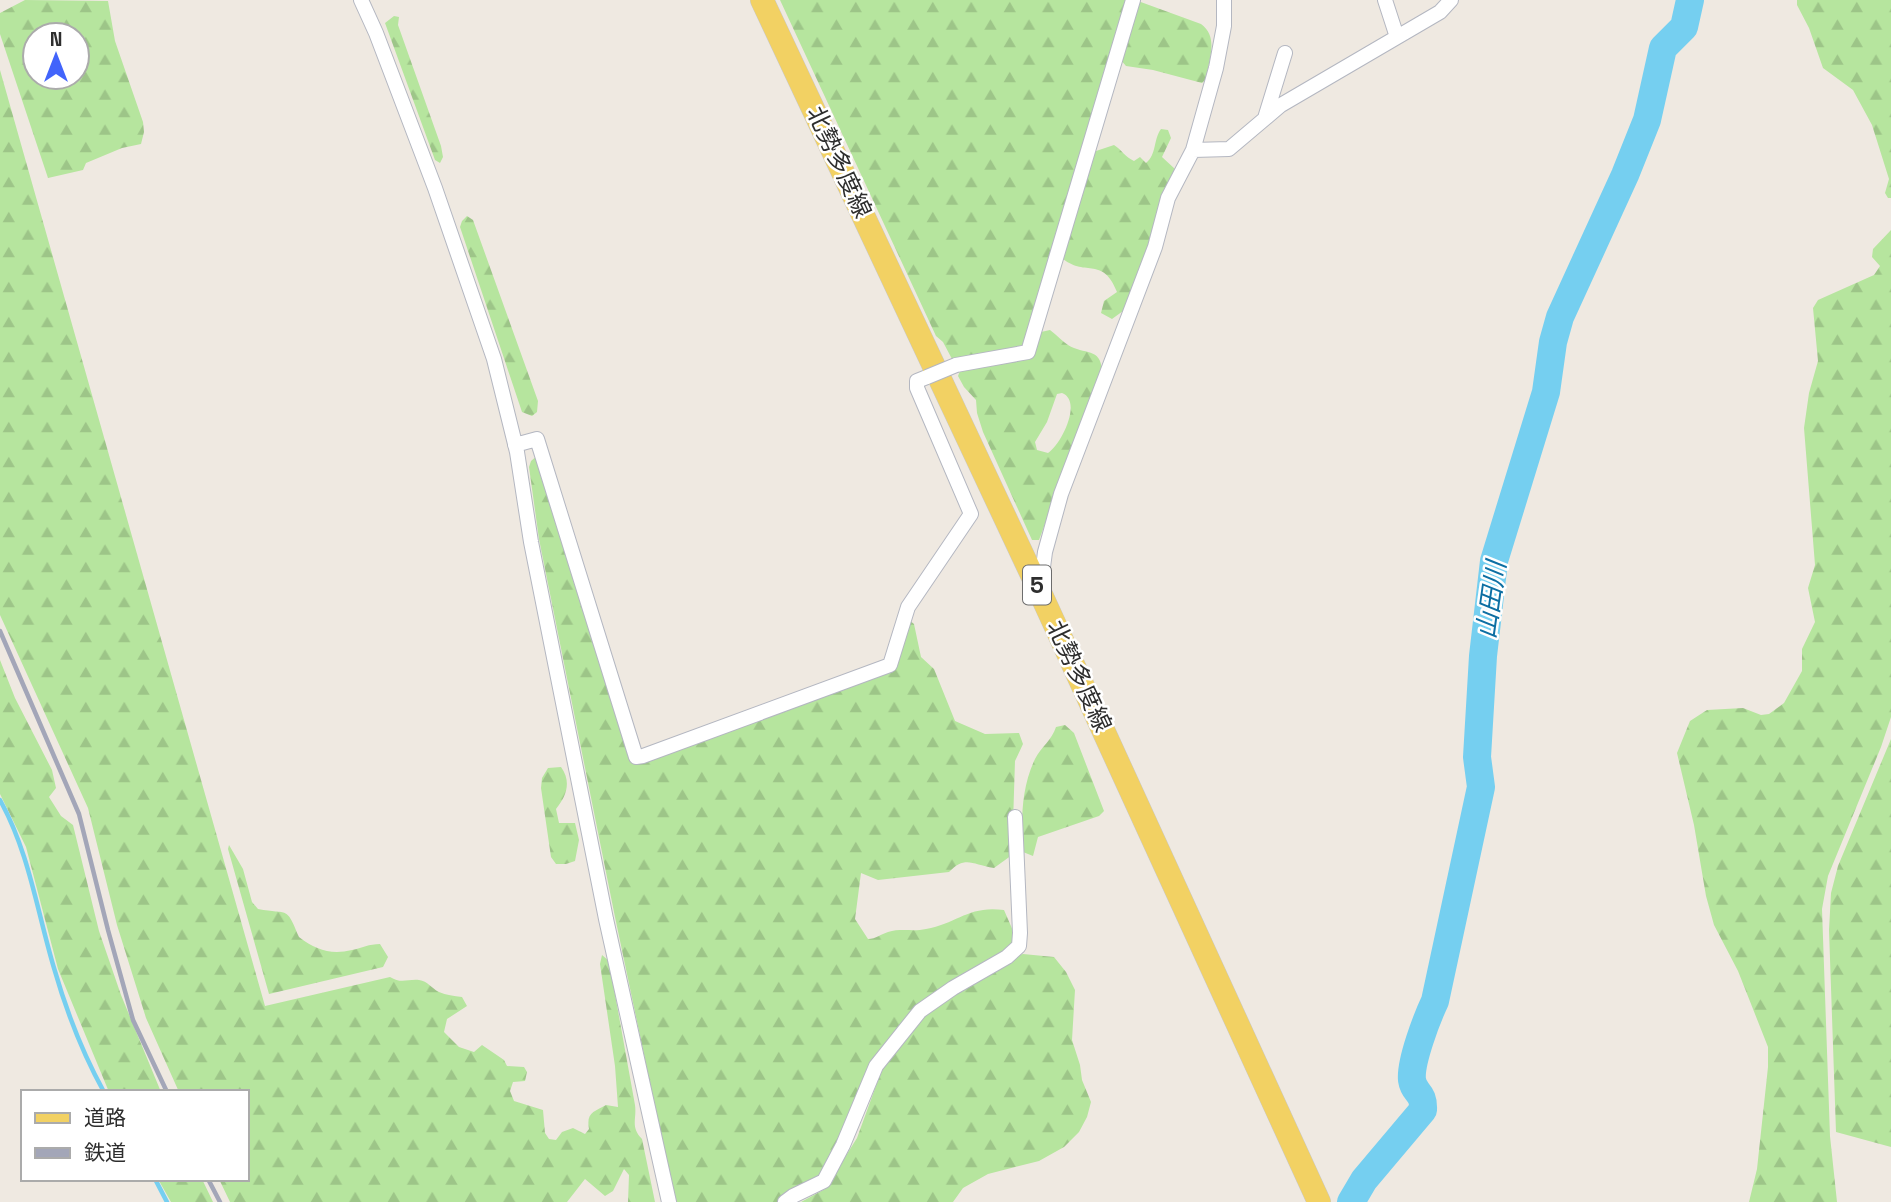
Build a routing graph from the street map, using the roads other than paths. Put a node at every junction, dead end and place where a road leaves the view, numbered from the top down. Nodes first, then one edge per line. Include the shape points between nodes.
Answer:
1 (361, 0) edge
2 (762, 0) edge
3 (1133, 0) edge
4 (1224, 0) edge
5 (1385, 0) edge
6 (1451, 0) edge
7 (1397, 37) junction
8 (1285, 53) dead end
9 (1265, 118) junction
10 (1193, 150) junction
11 (515, 445) junction
12 (1040, 590) junction
13 (1015, 817) dead end
14 (1314, 1192) edge
15 (669, 1202) edge
16 (785, 1202) edge

1 - 11 street via 435,188 494,359
2 - 12 main road, 北勢多度線 / 5
3 - 11 street, bridge via 1028,352 956,365 917,381 971,514 908,607 890,665 636,757 537,439
4 - 10 street via 1216,68
5 - 7 street
6 - 7 street via 1440,12
7 - 9 street
8 - 9 street
9 - 10 street via 1229,149
10 - 12 street via 1168,198 1155,247 1061,494
11 - 15 street via 606,919
12 - 14 main road, 北勢多度線 / 5
13 - 16 street via 1019,946 920,1010 876,1066 824,1181

